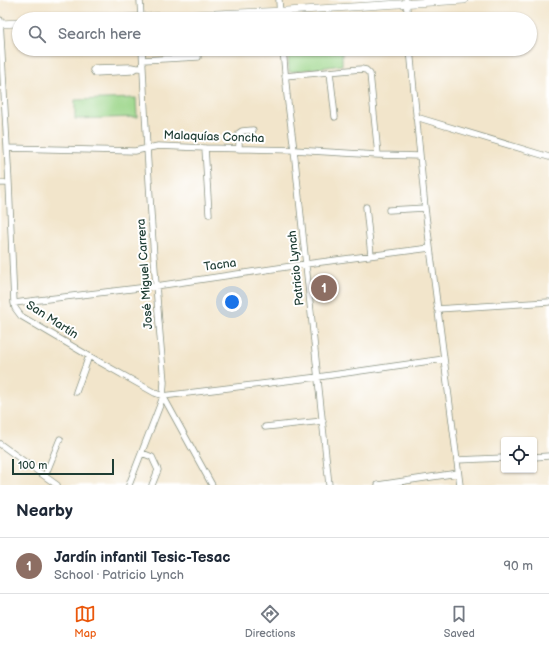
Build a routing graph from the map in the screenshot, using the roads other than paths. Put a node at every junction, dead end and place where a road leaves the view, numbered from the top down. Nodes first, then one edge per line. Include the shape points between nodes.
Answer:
1 (140, 0) edge
2 (279, 0) edge
3 (464, 0) edge
4 (406, 2) edge
5 (280, 11) junction
6 (141, 12) edge
7 (260, 12) edge
8 (407, 12) edge
9 (0, 20) edge
10 (12, 23) edge
11 (0, 24) edge
12 (143, 56) edge
13 (284, 56) edge
14 (411, 56) edge
15 (198, 57) dead end
16 (143, 60) junction
17 (136, 68) junction
18 (143, 68) junction
19 (330, 72) junction
20 (286, 76) junction
21 (335, 117) dead end
22 (416, 117) junction
23 (253, 130) dead end
24 (7, 148) junction
25 (205, 148) junction
26 (147, 149) junction
27 (239, 149) junction
28 (294, 150) junction
29 (378, 155) junction
30 (420, 156) junction
31 (549, 157) edge
32 (0, 183) edge
33 (9, 184) junction
34 (366, 207) dead end
35 (425, 208) junction
36 (389, 210) dead end
37 (209, 214) dead end
38 (430, 248) junction
39 (370, 256) junction
40 (306, 264) junction
41 (156, 286) junction
42 (549, 302) edge
43 (14, 303) junction
44 (437, 309) junction
45 (89, 356) junction
46 (444, 359) junction
47 (318, 377) junction
48 (76, 392) dead end
49 (163, 396) junction
50 (323, 421) junction
51 (265, 427) dead end
52 (60, 439) dead end
53 (0, 444) edge
54 (142, 453) junction
55 (549, 456) edge
56 (537, 457) edge
57 (501, 458) edge
58 (457, 460) junction
59 (458, 473) junction
60 (45, 476) junction
61 (56, 485) edge
62 (129, 485) edge
63 (152, 485) edge
64 (212, 485) edge
65 (329, 485) edge
66 (378, 485) edge
67 (460, 485) edge

1 - 6 street
2 - 5 street
3 - 4 street
4 - 5 street
4 - 8 street
5 - 7 street
9 - 11 street, San Martín
10 - 11 street
11 - 24 street, San Martín
12 - 16 street, José Miguel Carrera
13 - 20 street, Patricio Lynch
14 - 22 street
15 - 16 street
16 - 18 street, José Miguel Carrera
17 - 17 street via 95,68 93,70 131,71
17 - 18 street
18 - 26 street, José Miguel Carrera
19 - 20 street
19 - 21 street
19 - 29 street via 361,69 370,74
20 - 28 street, Patricio Lynch
22 - 30 street
22 - 31 street
23 - 27 street via 239,133
24 - 26 street, Malaquías Concha via 135,151
24 - 33 street, San Martín
25 - 26 street, Malaquías Concha via 158,146
25 - 27 street, Malaquías Concha
25 - 37 street
26 - 41 street, José Miguel Carrera
27 - 28 street, Malaquías Concha
28 - 29 street, Malaquías Concha
28 - 40 street, Patricio Lynch
29 - 30 street, Malaquías Concha
30 - 35 street
32 - 33 street
33 - 43 street, San Martín
34 - 39 street
35 - 36 street
35 - 38 street
38 - 39 street, Tacna
38 - 44 street
39 - 40 street, Tacna
40 - 41 street, Tacna
40 - 47 street, Patricio Lynch
41 - 43 street, Tacna
41 - 49 street, José Miguel Carrera
42 - 44 street
43 - 45 street, San Martín via 21,316
44 - 46 street
45 - 48 street
45 - 49 street, San Martín
46 - 47 street
46 - 58 street
47 - 49 street
47 - 50 street, Patricio Lynch
49 - 54 street
49 - 64 street
50 - 51 street
50 - 65 street, Patricio Lynch
52 - 60 street
53 - 60 street
54 - 62 street
54 - 63 street via 152,457 158,470
55 - 56 street
57 - 58 street
58 - 59 street
59 - 66 street
59 - 67 street
60 - 61 street

